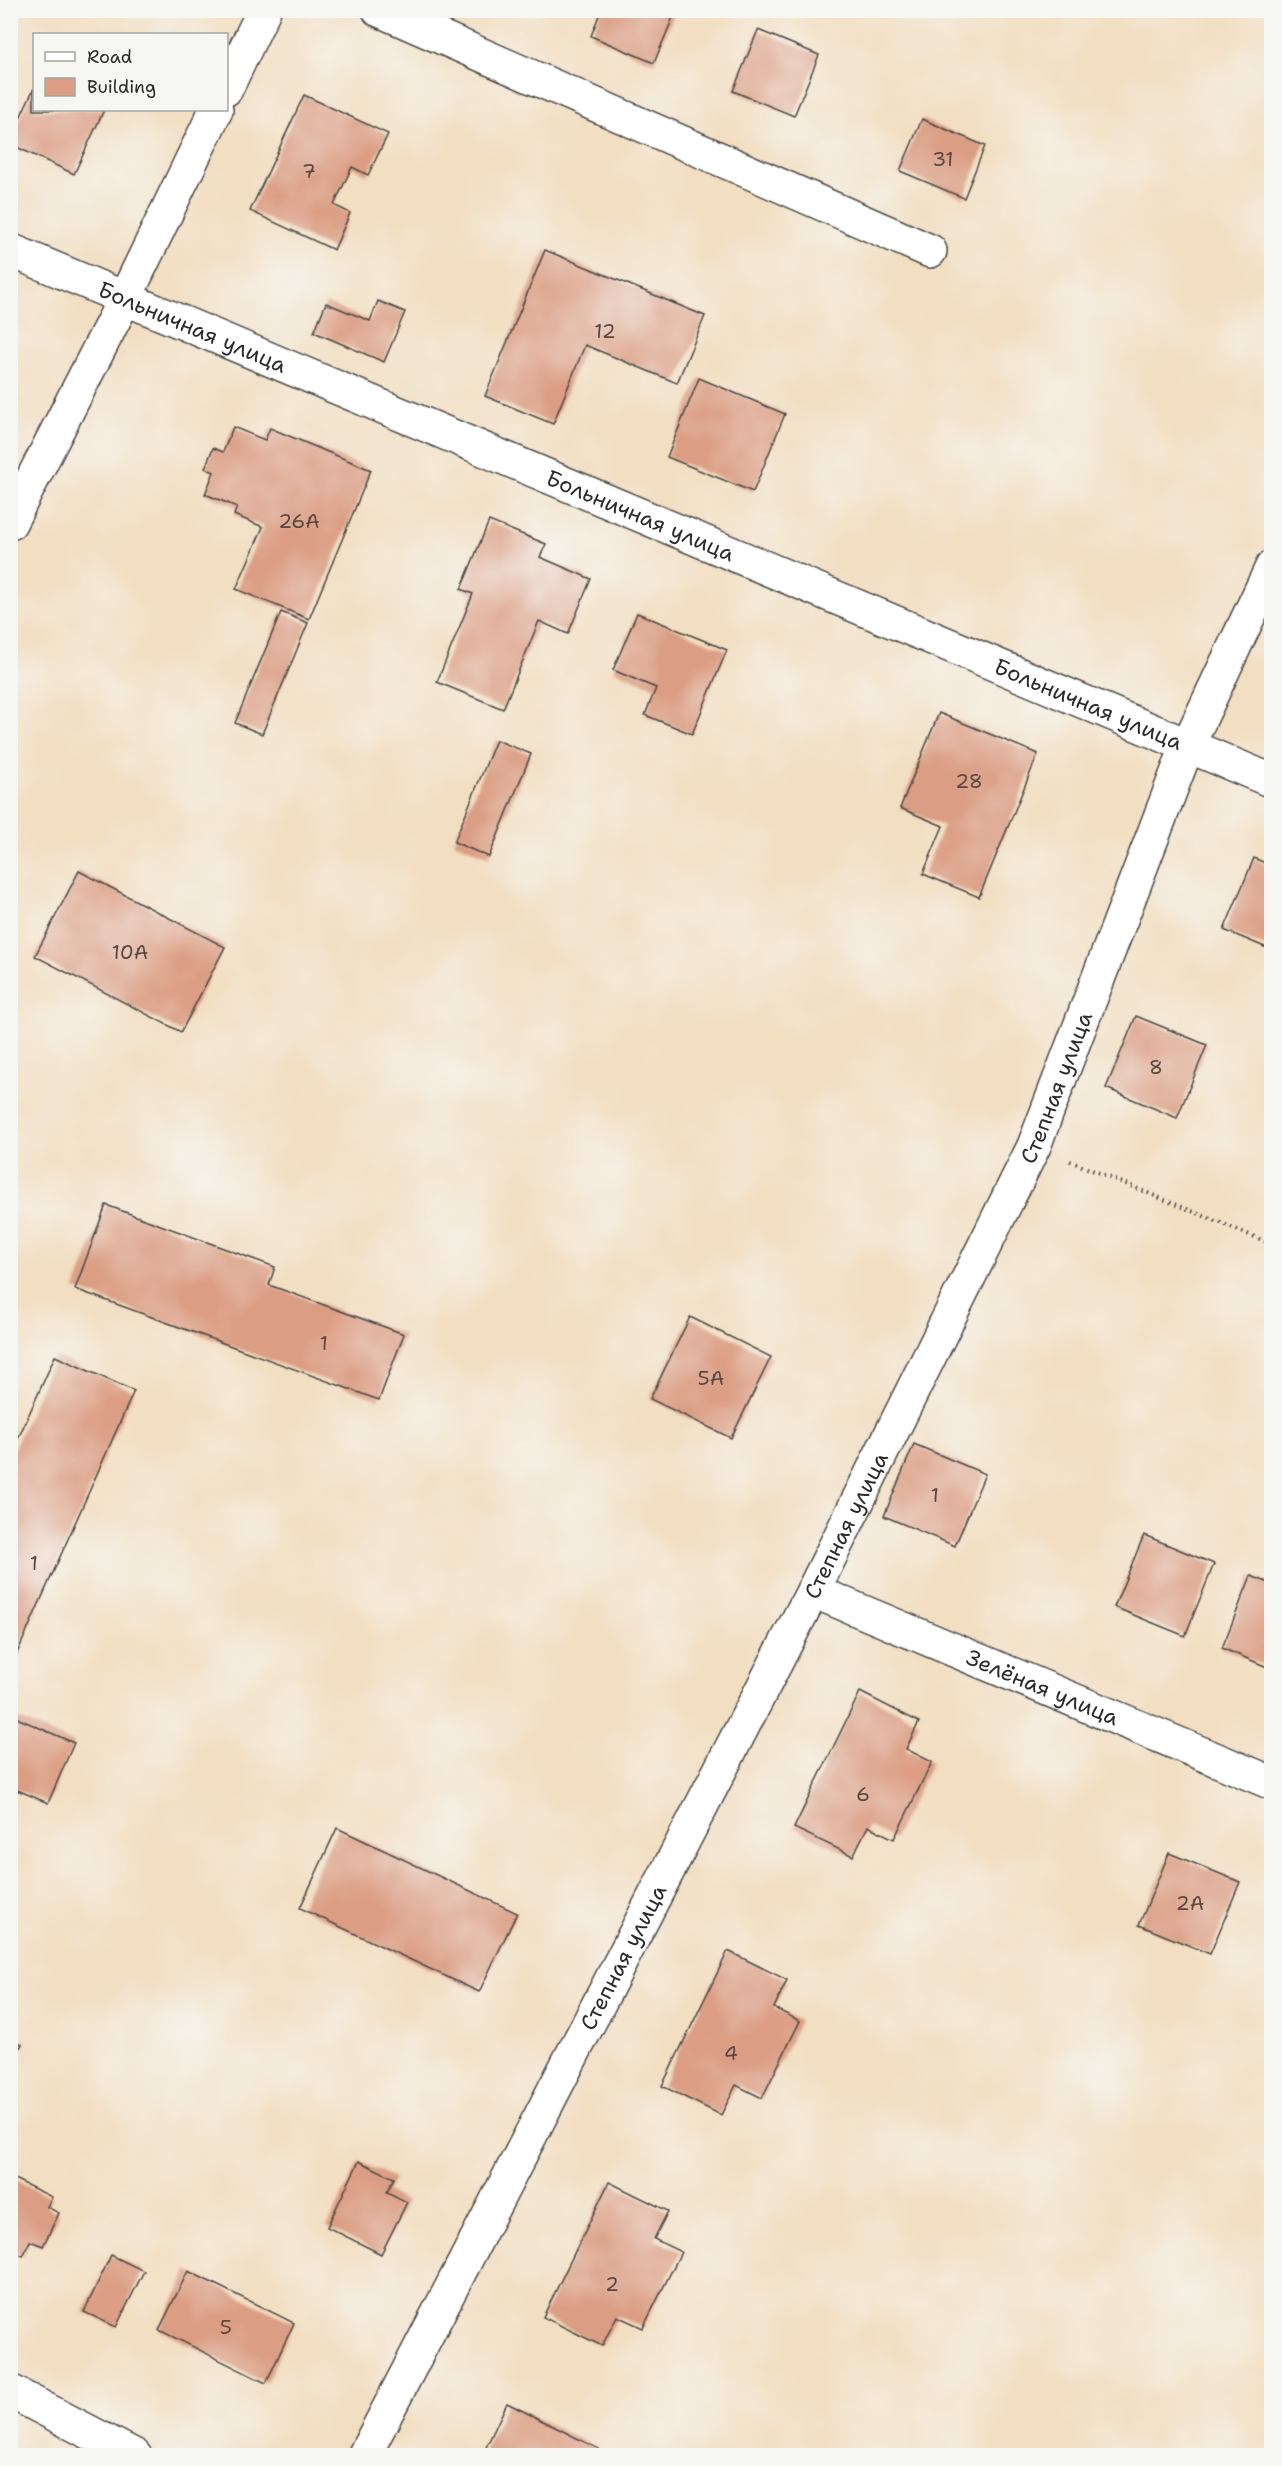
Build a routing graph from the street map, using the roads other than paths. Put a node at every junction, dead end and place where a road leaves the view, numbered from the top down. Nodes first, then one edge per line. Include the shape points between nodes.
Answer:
1 (264, 10) edge
2 (379, 10) edge
3 (228, 85) edge
4 (216, 111) edge
5 (10, 250) edge
6 (930, 251) dead end
7 (125, 298) junction
8 (10, 523) edge
9 (1272, 567) edge
10 (1187, 747) junction
11 (1272, 781) edge
12 (813, 1592) junction
13 (1272, 1783) edge
14 (10, 2391) edge
15 (135, 2456) edge
16 (364, 2456) edge

1 - 3 street
2 - 6 street
4 - 7 street
5 - 7 street, Больничная улица
7 - 8 street
7 - 10 street, Больничная улица
9 - 10 street, Степная улица
10 - 11 street, Больничная улица
10 - 12 street, Степная улица via 1034,1146
12 - 13 street, Зелёная улица
12 - 16 street, Степная улица
14 - 15 street

